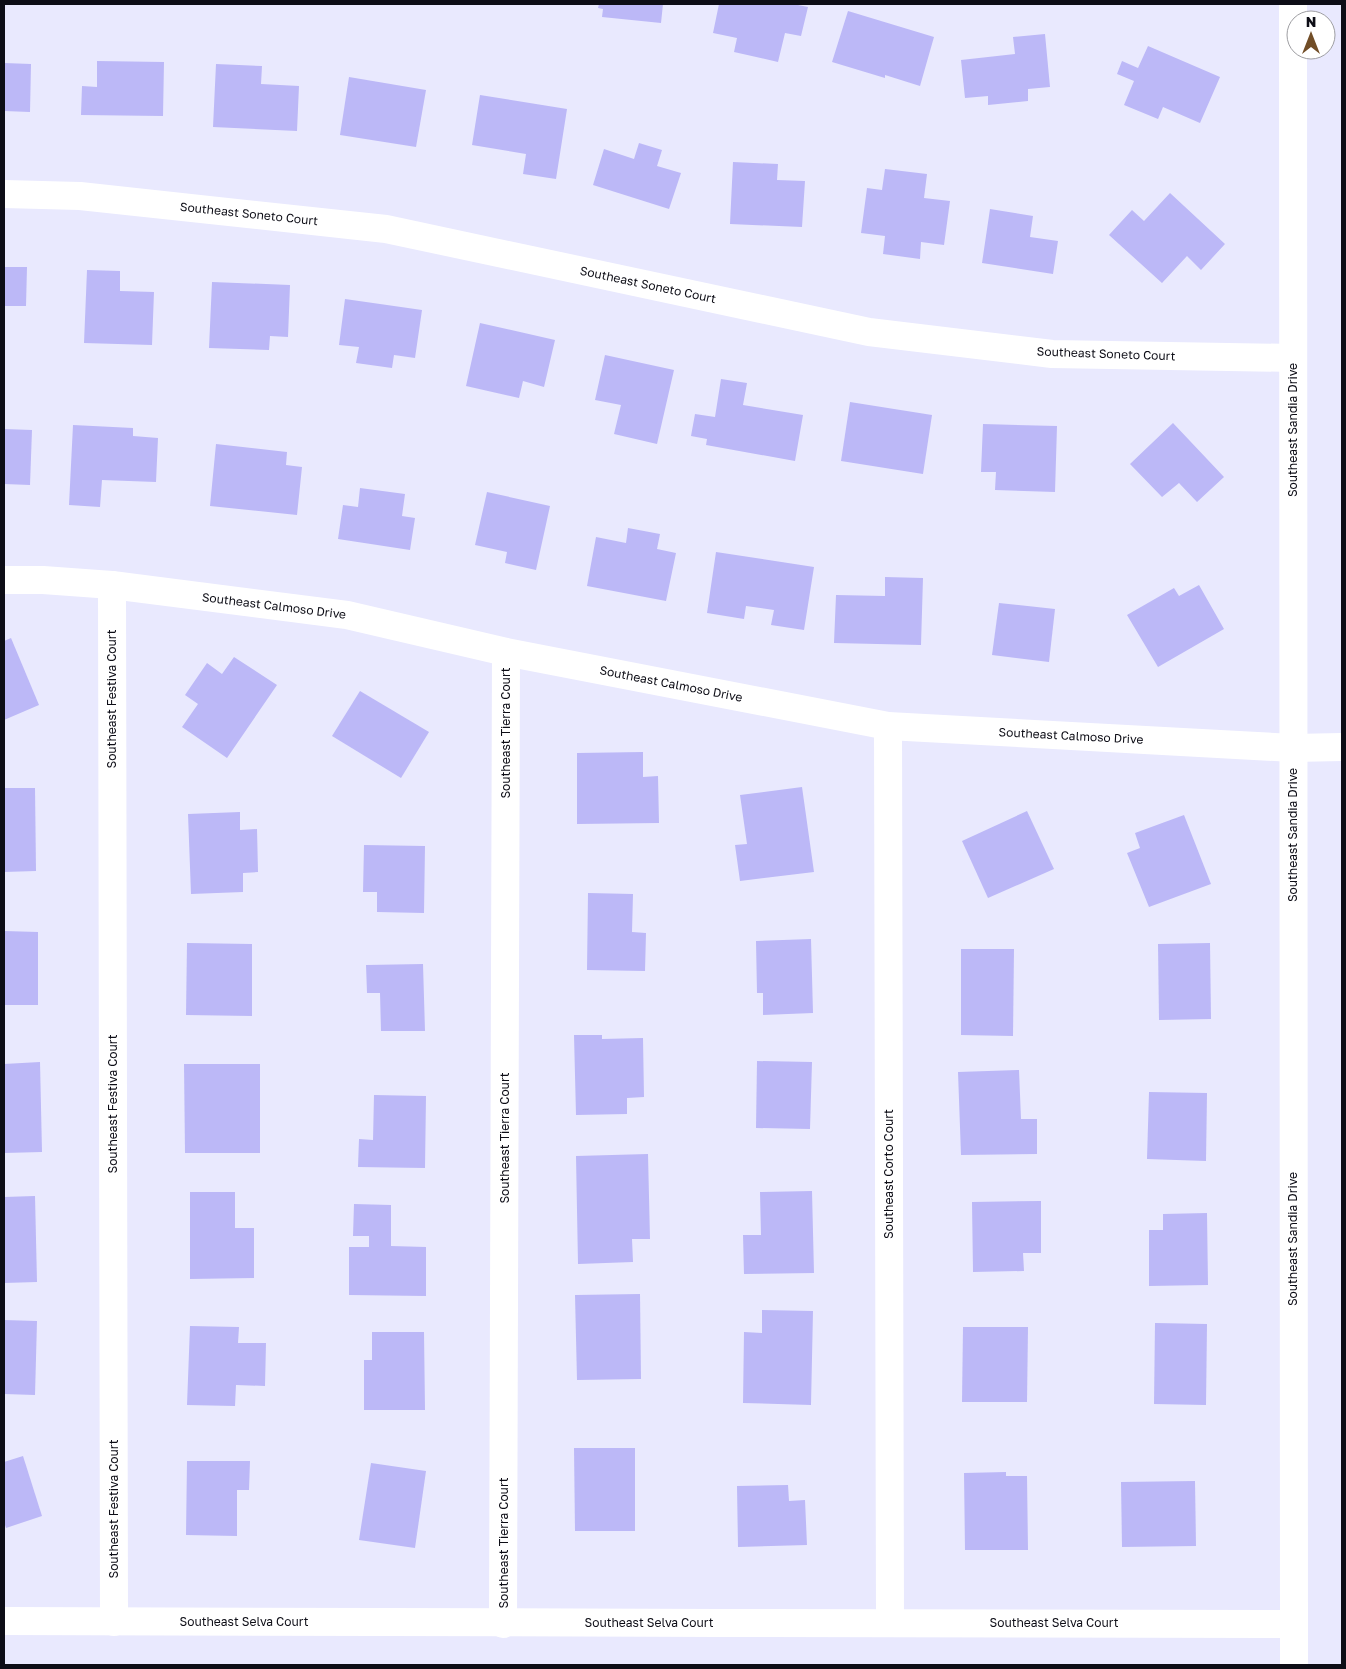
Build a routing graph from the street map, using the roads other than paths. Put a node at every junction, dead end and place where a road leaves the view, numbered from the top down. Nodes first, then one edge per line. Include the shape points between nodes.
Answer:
1 (1293, 4) edge
2 (4, 194) edge
3 (1293, 358) junction
4 (4, 580) edge
5 (112, 585) junction
6 (506, 652) junction
7 (888, 726) junction
8 (1342, 747) edge
9 (1293, 748) junction
10 (4, 1621) edge
11 (114, 1622) junction
12 (890, 1622) junction
13 (503, 1624) junction
14 (1294, 1624) junction
15 (1294, 1665) edge

1 - 3 street, Southeast Sandia Drive
2 - 3 street, Southeast Soneto Court via 80,196 386,230 879,333 1052,354
3 - 9 street, Southeast Sandia Drive
4 - 5 street, Southeast Calmoso Drive
5 - 6 street, Southeast Calmoso Drive via 347,615
5 - 11 street, Southeast Festiva Court
6 - 7 street, Southeast Calmoso Drive
6 - 13 street, Southeast Tierra Court
7 - 9 street, Southeast Calmoso Drive
7 - 12 street, Southeast Corto Court
8 - 9 street, Southeast Calmoso Drive
9 - 14 street, Southeast Sandia Drive
10 - 11 street, Southeast Selva Court
11 - 13 street, Southeast Selva Court
12 - 13 street, Southeast Selva Court
12 - 14 street, Southeast Selva Court
14 - 15 street, Southeast Sandia Drive

